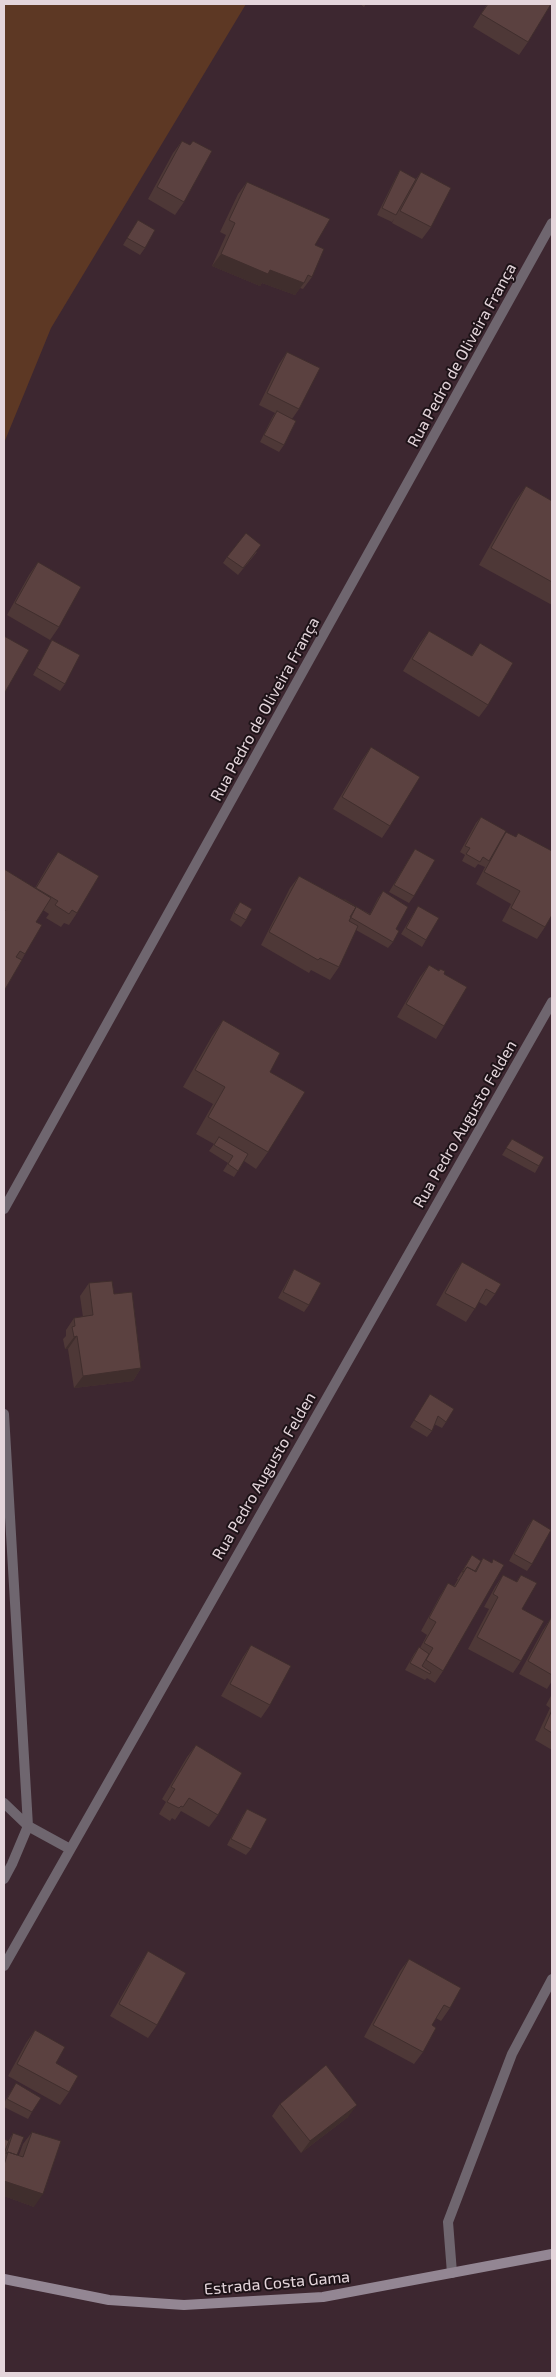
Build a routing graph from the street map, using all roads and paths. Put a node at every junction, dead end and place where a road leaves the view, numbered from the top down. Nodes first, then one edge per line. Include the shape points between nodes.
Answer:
1 (552, 223) edge
2 (552, 1002) edge
3 (4, 1209) edge
4 (4, 1414) edge
5 (4, 1803) edge
6 (28, 1826) junction
7 (70, 1848) junction
8 (4, 1879) edge
9 (4, 1966) edge
10 (552, 1979) edge
11 (552, 2254) edge
12 (452, 2273) junction
13 (4, 2279) edge

1 - 3 street, Rua Pedro de Oliveira França
2 - 7 street, Rua Pedro Augusto Felden
4 - 6 street
5 - 6 street
6 - 7 street
6 - 8 street
7 - 9 street, Rua Pedro Augusto Felden
10 - 12 street via 512,2054 448,2222
11 - 12 main road, Estrada Costa Gama
12 - 13 main road, Estrada Costa Gama via 323,2297 184,2305 109,2300

